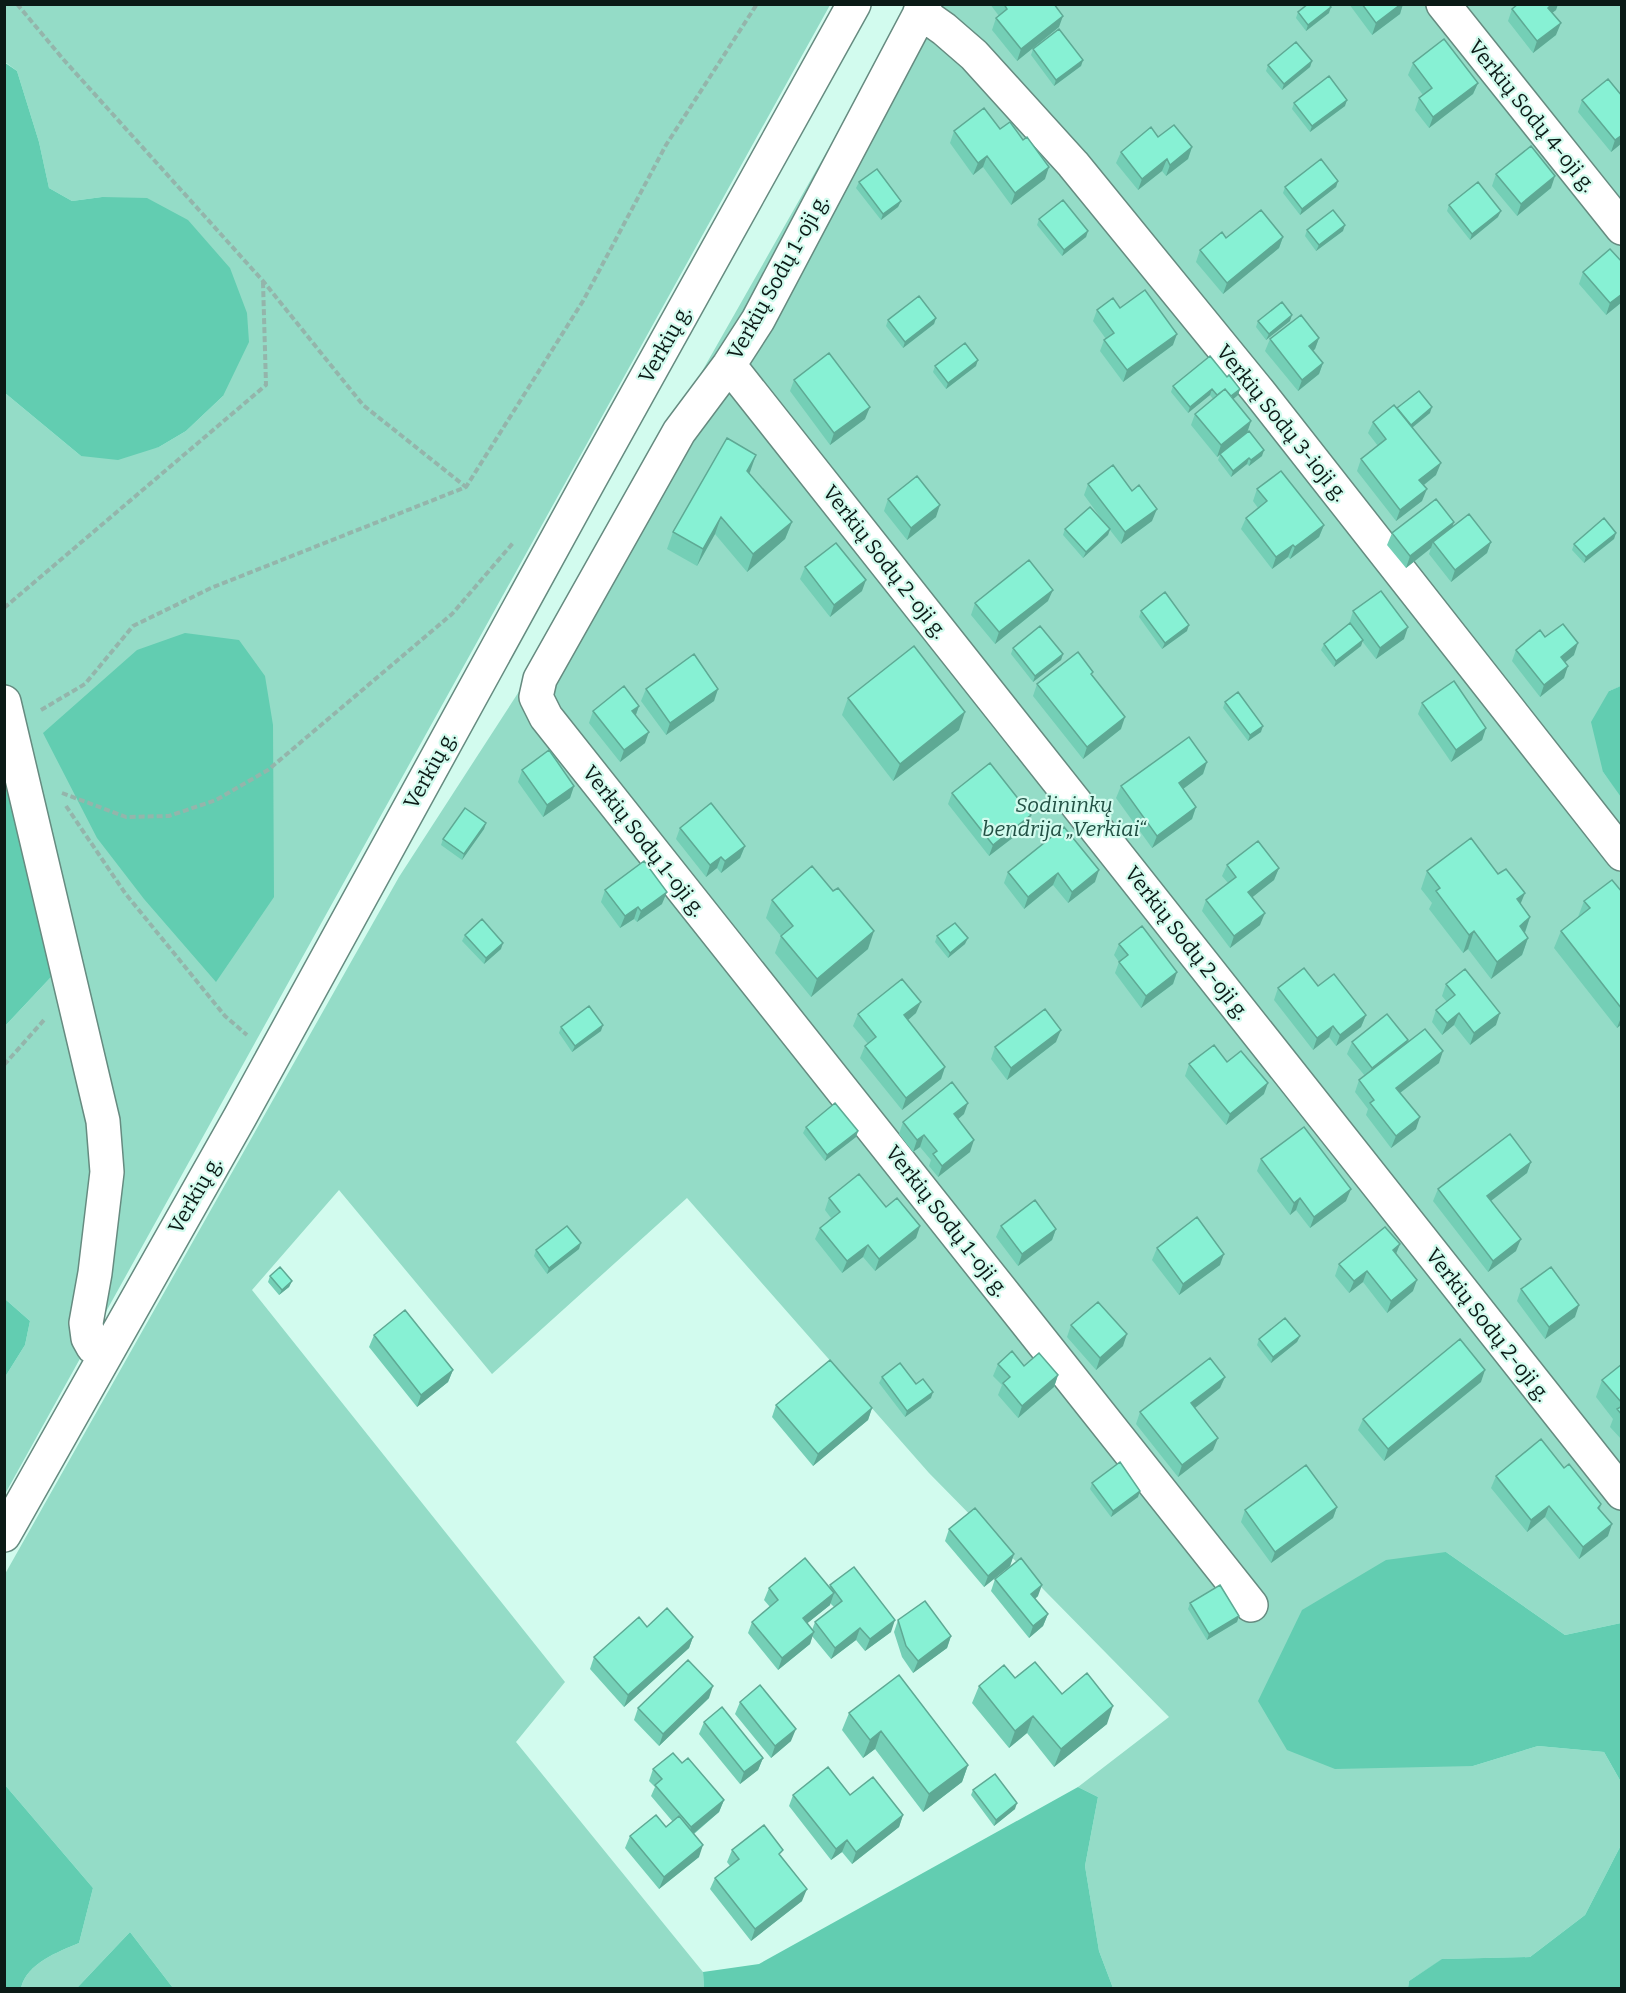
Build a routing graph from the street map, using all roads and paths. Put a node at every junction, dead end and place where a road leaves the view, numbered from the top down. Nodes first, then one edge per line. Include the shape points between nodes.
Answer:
1 (18, 4) edge
2 (757, 4) edge
3 (854, 4) edge
4 (1443, 4) edge
5 (922, 8) edge
6 (1622, 228) edge
7 (263, 281) junction
8 (729, 365) junction
9 (466, 487) junction
10 (520, 534) dead end
11 (4, 608) edge
12 (8, 714) edge
13 (1622, 854) edge
14 (46, 1018) dead end
15 (273, 1055) junction
16 (4, 1065) edge
17 (106, 1354) junction
18 (1622, 1493) edge
19 (4, 1535) edge
20 (1251, 1605) dead end

1 - 7 path
2 - 9 path via 666,144 583,301
3 - 15 street, Verkių g.
4 - 6 street, Verkių Sodų 4-oji g.
5 - 8 street, Verkių Sodų 1-oji g. via 758,320
5 - 13 street, Verkių Sodų 3-ioji g. via 974,55 1073,164 1259,392
7 - 9 path via 363,405
7 - 11 path via 266,385
8 - 18 street, Verkių Sodų 2-oji g.
8 - 20 street, Verkių Sodų 1-oji g. via 679,432 540,679 536,697 546,717
9 - 12 path via 211,588 133,626 85,684
10 - 15 path via 452,615 268,770 216,800 169,816 126,817 56,791 125,893 184,968 225,1016
12 - 17 street via 103,1121 107,1172 86,1323 93,1347
14 - 16 path
15 - 17 street, Verkių g.
17 - 19 street, Verkių g.

